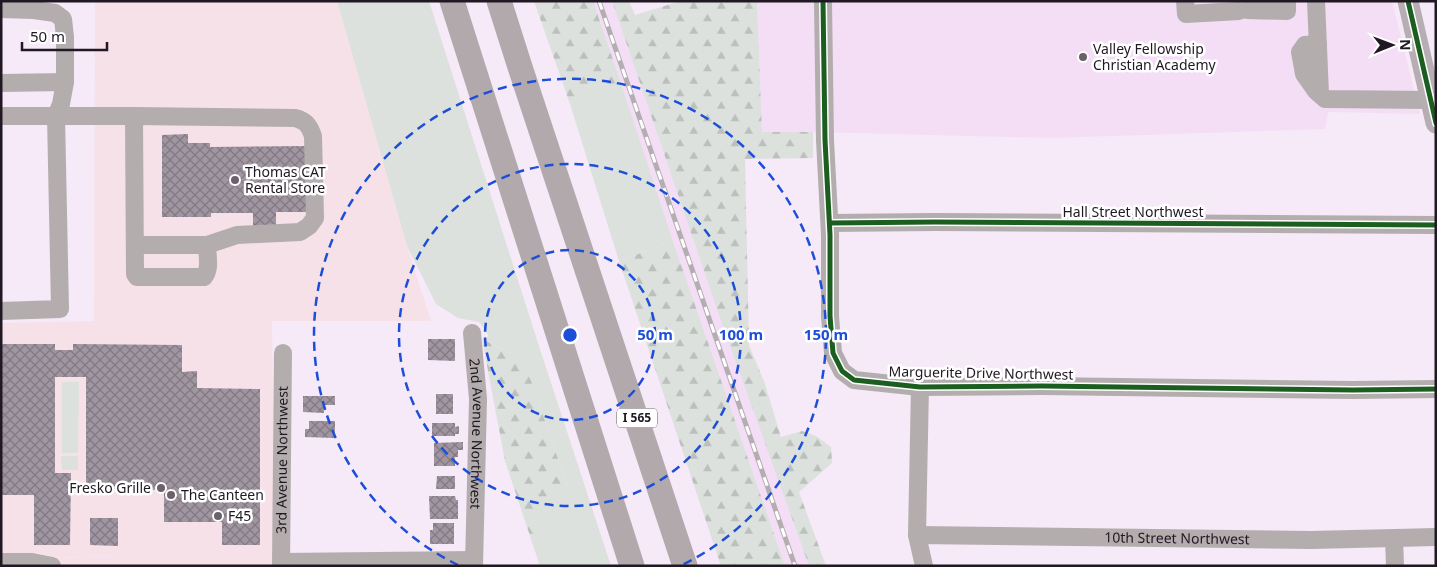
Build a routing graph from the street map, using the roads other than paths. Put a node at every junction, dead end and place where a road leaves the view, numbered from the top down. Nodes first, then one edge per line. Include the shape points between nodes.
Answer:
1 (452, 1) edge
2 (499, 1) edge
3 (823, 1) edge
4 (1185, 1) edge
5 (1287, 1) edge
6 (1316, 1) edge
7 (1408, 1) edge
8 (58, 7) edge
9 (1, 9) edge
10 (65, 82) junction
11 (1, 83) edge
12 (1434, 114) edge
13 (1, 116) edge
14 (56, 116) junction
15 (134, 116) junction
16 (830, 223) junction
17 (1436, 224) edge
18 (135, 245) junction
19 (207, 245) junction
20 (1, 311) edge
21 (472, 332) dead end
22 (283, 353) dead end
23 (920, 386) junction
24 (1436, 389) edge
25 (917, 535) junction
26 (1436, 537) edge
27 (1394, 538) junction
28 (1, 562) edge
29 (474, 563) edge
30 (281, 564) edge
31 (52, 566) edge
32 (632, 566) edge
33 (685, 566) edge
34 (924, 566) edge
35 (1394, 566) edge

1 - 32 highway
2 - 33 highway, I 565
3 - 16 street, Marguerite Drive Northwest
4 - 5 street via 1186,14 1287,11
6 - 12 street via 1320,94 1325,99
7 - 12 main road
8 - 9 street
8 - 10 street via 66,37
10 - 11 street
10 - 14 street
13 - 14 street
14 - 15 street
14 - 20 street via 60,310
15 - 18 street
15 - 19 street via 295,118 310,126 315,218 309,226 300,232 237,235
16 - 17 street, Hall Street Northwest
16 - 23 street, Marguerite Drive Northwest via 831,334 833,353 842,371 854,380
18 - 19 street
18 - 19 street via 135,274 140,278 204,277 208,270
21 - 29 street, 2nd Avenue Northwest via 478,399
22 - 30 street, 3rd Avenue Northwest
23 - 24 street, Marguerite Drive Northwest
23 - 25 street
25 - 27 street, 10th Street Northwest via 1311,540
25 - 34 street
26 - 27 street, 10th Street Northwest
27 - 35 street
28 - 31 street
29 - 30 street

